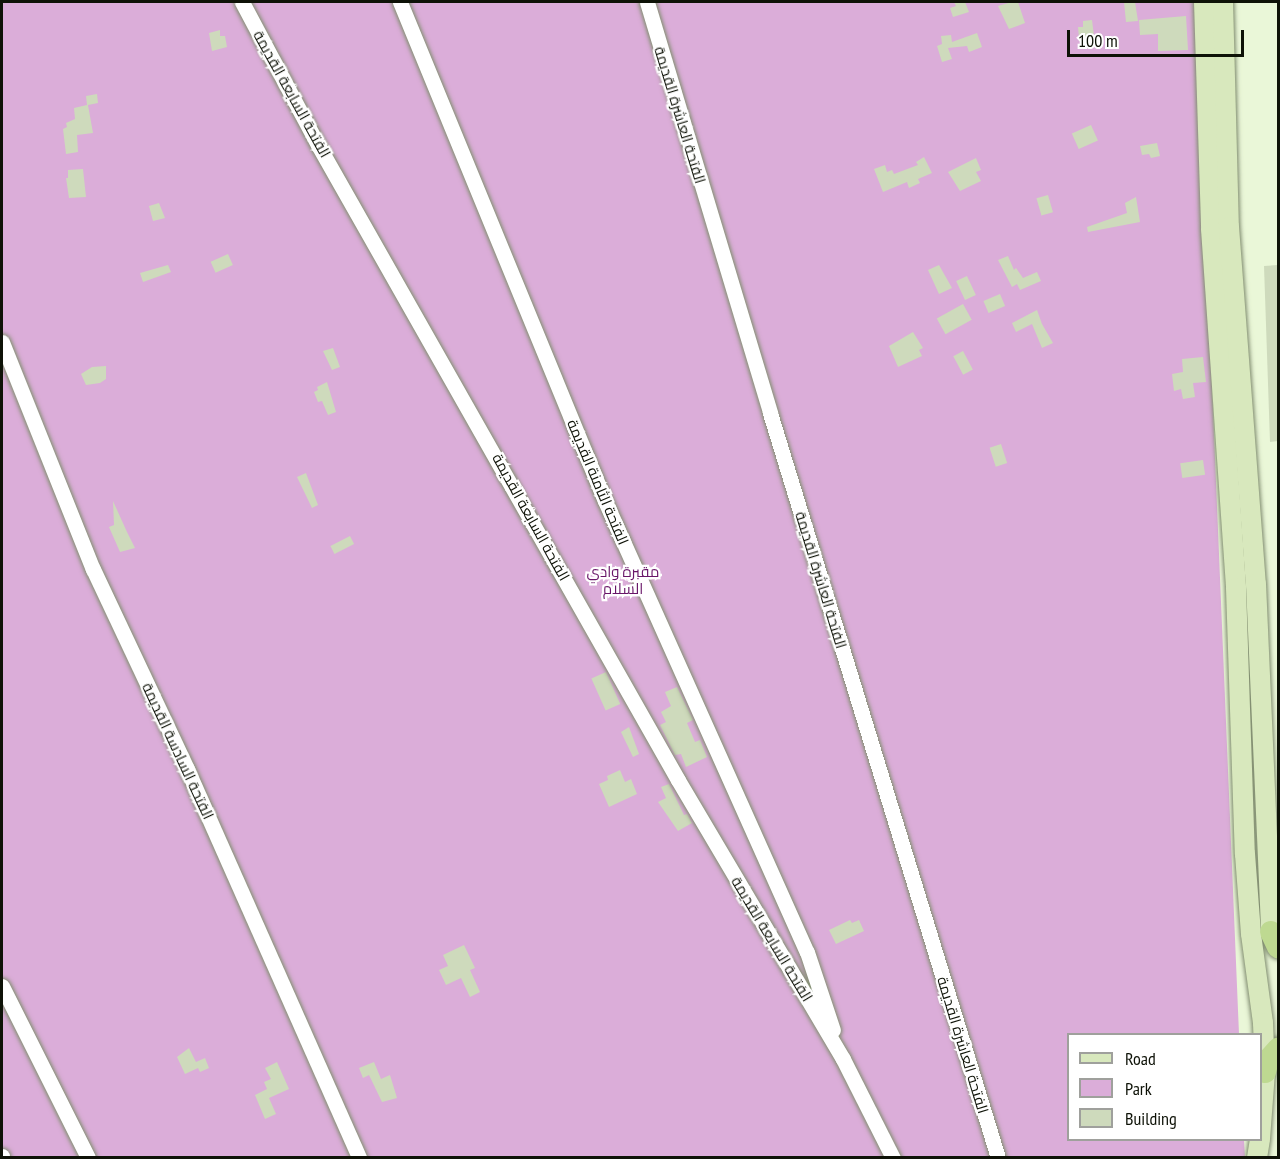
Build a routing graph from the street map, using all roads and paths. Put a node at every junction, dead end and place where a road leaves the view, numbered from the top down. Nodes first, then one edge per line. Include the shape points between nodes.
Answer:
1 (242, 2) edge
2 (400, 2) edge
3 (646, 2) edge
4 (1204, 2) edge
5 (1223, 2) edge
6 (2, 342) edge
7 (1275, 938) edge
8 (2, 986) edge
9 (1278, 1049) edge
10 (843, 1059) junction
11 (1265, 1072) junction
12 (1262, 1112) edge
13 (1260, 1141) edge
14 (88, 1158) edge
15 (359, 1158) edge
16 (892, 1158) edge
17 (998, 1158) edge
18 (1257, 1158) edge

1 - 10 street, الفتحة السابعة القديمة via 318,145 678,780
2 - 10 street, الفتحة الثامنة القديمة via 605,501 807,952
3 - 17 street, الفتحة العاشرة القديمة
4 - 11 main road via 1211,229 1236,588 1245,854
5 - 7 main road via 1229,226 1256,584
6 - 15 street, الفتحة السادسة القديمة via 93,569 187,769
8 - 14 street
9 - 11 highway via 1268,1060
10 - 16 street, الفتحة السابعة القديمة
11 - 12 main road
13 - 18 main road

